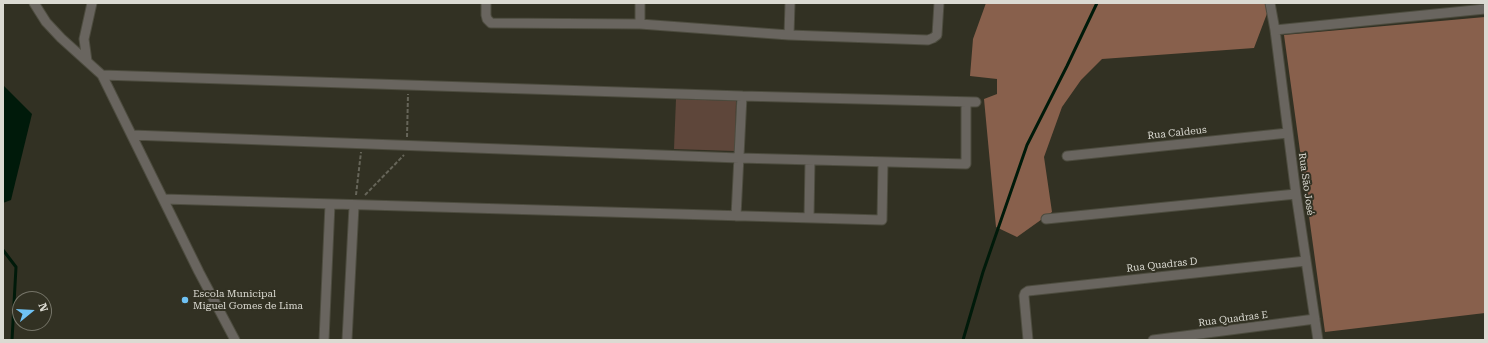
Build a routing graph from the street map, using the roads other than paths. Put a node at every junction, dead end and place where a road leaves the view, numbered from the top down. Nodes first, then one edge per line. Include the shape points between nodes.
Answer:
1 (34, 3) edge
2 (92, 3) edge
3 (486, 3) edge
4 (640, 3) edge
5 (790, 3) edge
6 (939, 3) edge
7 (1270, 3) edge
8 (1485, 9) edge
9 (640, 24) junction
10 (1275, 30) junction
11 (789, 35) junction
12 (87, 61) junction
13 (102, 75) junction
14 (742, 96) junction
15 (966, 102) junction
16 (976, 102) dead end
17 (1288, 133) junction
18 (132, 135) junction
19 (1068, 156) dead end
20 (739, 158) junction
21 (810, 160) junction
22 (883, 162) junction
23 (1296, 194) junction
24 (163, 199) junction
25 (330, 204) junction
26 (354, 206) junction
27 (736, 216) junction
28 (808, 218) junction
29 (1046, 219) dead end
30 (1306, 261) junction
31 (1315, 319) junction
32 (235, 340) edge
33 (324, 340) edge
34 (347, 340) edge
35 (1028, 340) edge
36 (1153, 340) edge
37 (1318, 340) edge

1 - 12 street via 46,22
2 - 12 street via 84,39
3 - 9 street via 486,16 491,23
4 - 9 street
5 - 11 street
6 - 11 street via 937,35 928,40
7 - 10 street, Rua São José
8 - 10 street
9 - 11 street
10 - 17 street, Rua São José
12 - 13 street
13 - 14 street
13 - 18 street
14 - 15 street
14 - 20 street
15 - 16 street
15 - 22 street via 966,164
17 - 19 street, Rua Caldeus
17 - 23 street, Rua São José
18 - 20 street
18 - 24 street
20 - 21 street
20 - 27 street
21 - 22 street
21 - 28 street
22 - 28 street via 882,220
23 - 29 street
23 - 30 street, Rua São José
24 - 25 street
24 - 32 street
25 - 26 street
25 - 33 street
26 - 27 street
26 - 34 street
27 - 28 street
30 - 31 street, Rua São José
30 - 35 street, Rua Quadras D via 1028,291 1024,296
31 - 36 street, Rua Quadras E
31 - 37 street, Rua São José

